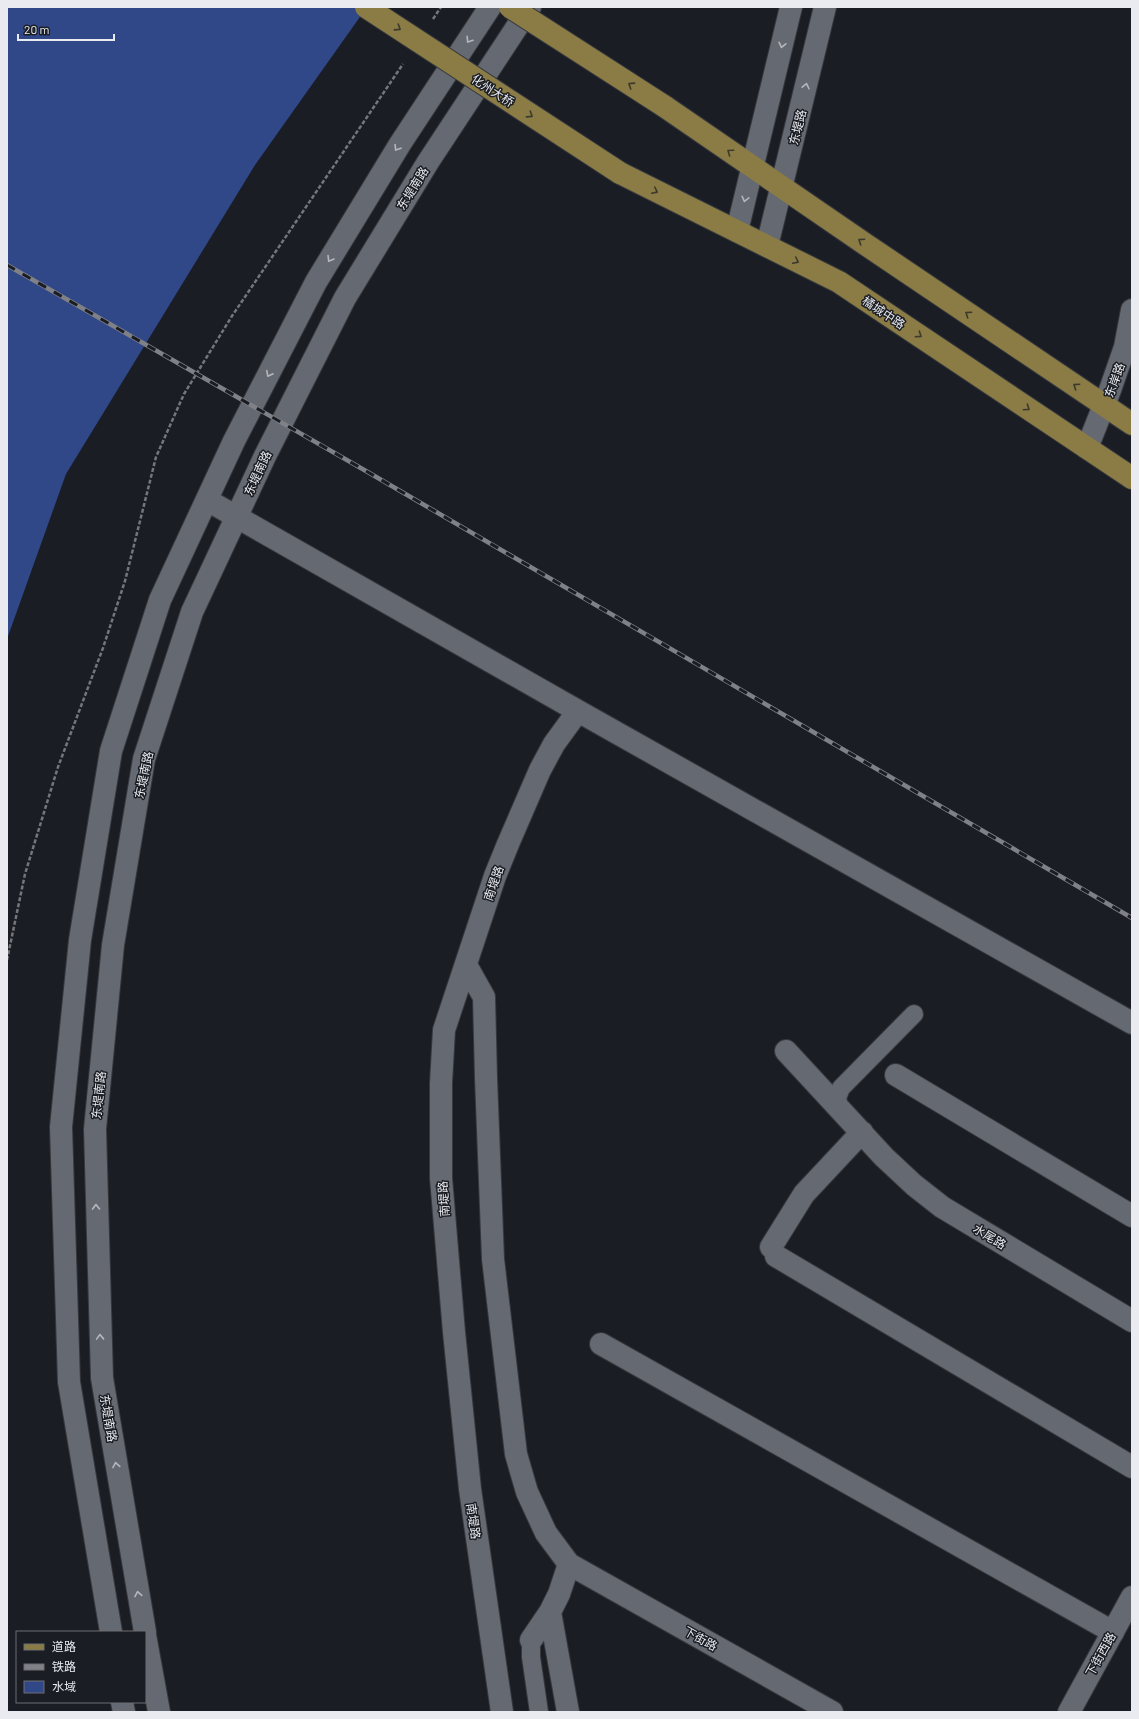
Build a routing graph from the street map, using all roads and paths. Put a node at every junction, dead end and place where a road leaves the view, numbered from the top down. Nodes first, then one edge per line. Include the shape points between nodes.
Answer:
1 (366, 7) edge
2 (441, 7) edge
3 (490, 7) edge
4 (510, 7) edge
5 (530, 7) edge
6 (791, 7) edge
7 (825, 7) edge
8 (433, 20) dead end
9 (406, 59) dead end
10 (753, 167) junction
11 (620, 173) joint
12 (782, 187) junction
13 (737, 231) junction
14 (767, 246) junction
15 (1132, 310) edge
16 (1104, 405) junction
17 (1132, 424) edge
18 (1087, 448) junction
19 (1132, 478) edge
20 (207, 500) junction
21 (236, 517) junction
22 (578, 711) junction
23 (7, 960) edge
24 (466, 965) junction
25 (914, 1014) dead end
26 (1132, 1023) edge
27 (786, 1051) dead end
28 (896, 1075) dead end
29 (839, 1107) junction
30 (862, 1132) junction
31 (1132, 1216) edge
32 (1132, 1321) edge
33 (601, 1344) dead end
34 (1132, 1467) edge
35 (569, 1564) junction
36 (1132, 1597) edge
37 (550, 1612) junction
38 (110, 1631) edge
39 (145, 1631) edge
40 (1113, 1632) junction
41 (146, 1639) edge
42 (531, 1640) joint
43 (159, 1712) edge
44 (502, 1712) edge
45 (539, 1712) edge
46 (568, 1712) edge
47 (832, 1712) edge
48 (1069, 1712) edge

1 -> 11 main road, 化州大桥, bridge
2 - 8 path
3 -> 20 street via 400,144 316,282 234,441
10 -> 4 main road, bridge via 664,106
5 - 21 street, 东堤南路 via 428,162 345,298
6 -> 10 street
12 -> 7 street, 东堤路
9 - 23 path via 228,322 184,394 156,457 125,581 103,648 58,767 25,874
10 - 12 main road
10 -> 13 street
11 -> 13 main road, 橘城中路
12 - 14 street, 东堤路
16 -> 12 main road
13 - 14 main road, 橘城中路
14 -> 18 main road, 橘城中路 via 840,282
15 - 16 street, 东岸路 via 1125,347
16 - 17 main road
16 - 18 street, 东岸路
18 - 19 main road, 橘城中路
20 - 21 street
20 - 38 street via 160,600 112,750 80,940 61,1127 69,1382
21 - 22 street
39 -> 21 street, 东堤南路 via 102,1378 95,1129 113,945 144,759 192,612
22 - 24 street, 南堤路 via 554,744 540,770 495,876
22 - 26 street
24 - 35 street via 484,997 494,1258 516,1454 527,1492 546,1534
24 - 44 street, 南堤路 via 444,1030 441,1178 470,1489
25 - 29 lane via 841,1088 837,1098
27 - 29 street, 水尾路
28 - 31 street
29 - 30 street, 水尾路
30 - 32 street, 水尾路 via 884,1157 942,1207
30 - 34 street via 804,1194 774,1252
33 - 40 street
35 - 37 street
35 - 47 street, 下街路
36 - 40 street, 下街西路
37 - 42 street
37 - 46 street
40 - 48 street, 下街西路
41 - 43 street, 东堤南路
42 - 45 lane

